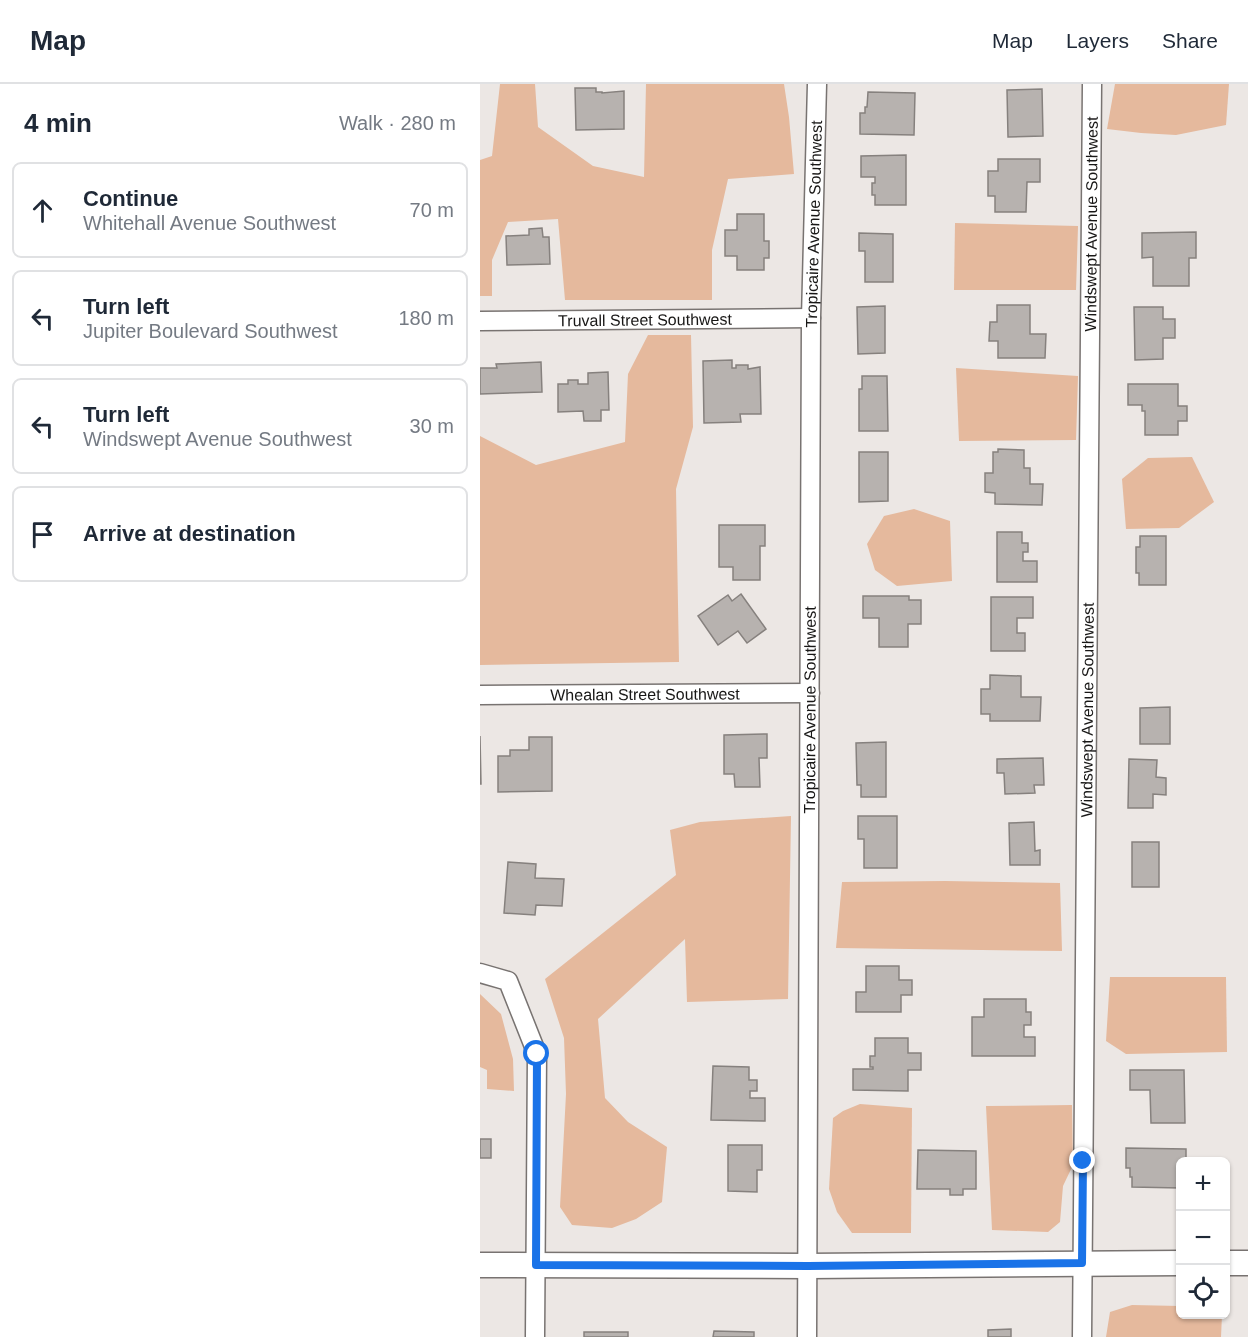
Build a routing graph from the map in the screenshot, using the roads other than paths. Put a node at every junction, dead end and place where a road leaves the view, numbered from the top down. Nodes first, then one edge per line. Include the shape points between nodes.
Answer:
1 (817, 84) edge
2 (1092, 84) edge
3 (811, 318) junction
4 (480, 321) edge
5 (810, 693) junction
6 (480, 695) edge
7 (480, 973) edge
8 (1082, 1263) junction
9 (1176, 1263) edge
10 (1230, 1263) edge
11 (1248, 1263) edge
12 (480, 1265) edge
13 (536, 1265) junction
14 (808, 1266) junction
15 (535, 1337) edge
16 (807, 1337) edge
17 (1082, 1337) edge

1 - 3 street, Tropicaire Avenue Southwest
2 - 8 street, Windswept Avenue Southwest
3 - 4 street, Truvall Street Southwest
3 - 5 street, Tropicaire Avenue Southwest
5 - 6 street, Whealan Street Southwest
5 - 14 street, Tropicaire Avenue Southwest
7 - 13 street via 508,981 537,1054
8 - 9 street
8 - 14 street
8 - 17 street, Windswept Avenue Southwest
10 - 11 street
12 - 13 street
13 - 14 street
13 - 15 street
14 - 16 street, Tropicaire Avenue Southwest

